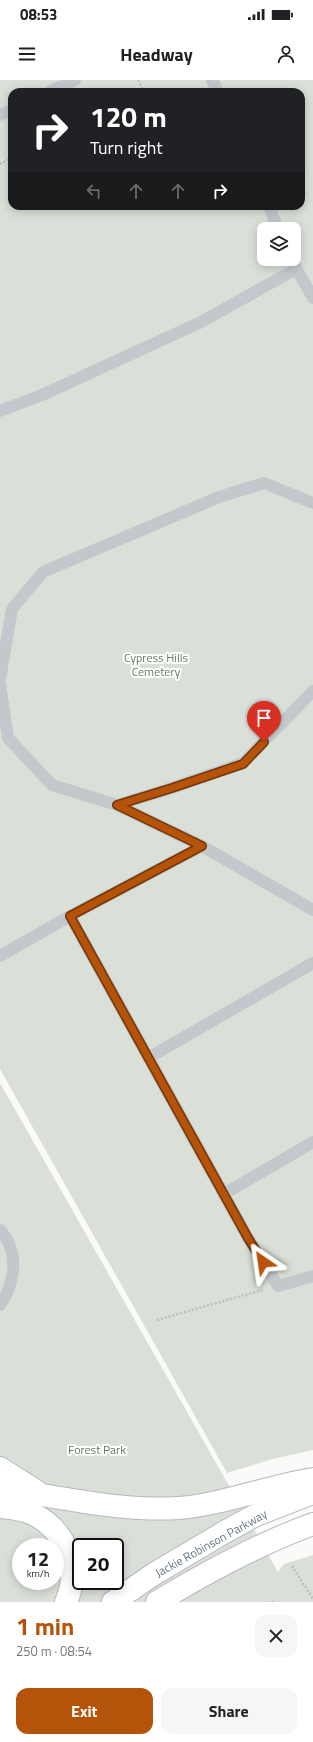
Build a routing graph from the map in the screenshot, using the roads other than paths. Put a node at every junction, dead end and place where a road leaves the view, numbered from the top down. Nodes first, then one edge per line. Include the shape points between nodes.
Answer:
1 (75, 80) edge
2 (58, 88) edge
3 (270, 210) edge
4 (275, 222) edge
5 (291, 266) edge
6 (295, 266) edge
7 (313, 298) edge
8 (0, 412) edge
9 (313, 503) edge
10 (0, 678) edge
11 (0, 683) edge
12 (313, 691) edge
13 (117, 805) junction
14 (202, 846) junction
15 (313, 910) edge
16 (70, 916) junction
17 (0, 956) edge
18 (313, 963) edge
19 (148, 1058) junction
20 (313, 1142) edge
21 (224, 1194) junction
22 (0, 1230) edge
23 (313, 1276) edge
24 (0, 1305) edge
25 (0, 1468) edge
26 (313, 1479) edge
27 (0, 1489) edge
28 (313, 1493) edge
29 (40, 1494) junction
30 (0, 1507) edge
31 (313, 1524) edge
32 (66, 1602) edge
33 (113, 1602) edge
34 (158, 1602) edge

1 - 2 lane
3 - 4 lane
5 - 8 lane via 199,323
6 - 7 lane
9 - 10 lane via 264,483 219,497 43,572 12,609
11 - 13 lane via 8,738 52,786
12 - 13 lane via 243,764
13 - 14 lane
14 - 15 lane
14 - 16 lane
16 - 17 lane
16 - 19 lane
18 - 19 lane
19 - 21 lane
20 - 21 lane
21 - 23 lane via 278,1286
22 - 24 lane via 12,1252 14,1271 10,1288
25 - 29 highway
26 - 29 highway via 233,1499 179,1508 111,1506
27 - 29 highway
28 - 33 highway, Jackie Robinson Parkway via 256,1515 154,1574
30 - 32 highway via 22,1510 40,1518 56,1531 63,1541 72,1570
31 - 34 highway, Jackie Robinson Parkway via 252,1549

